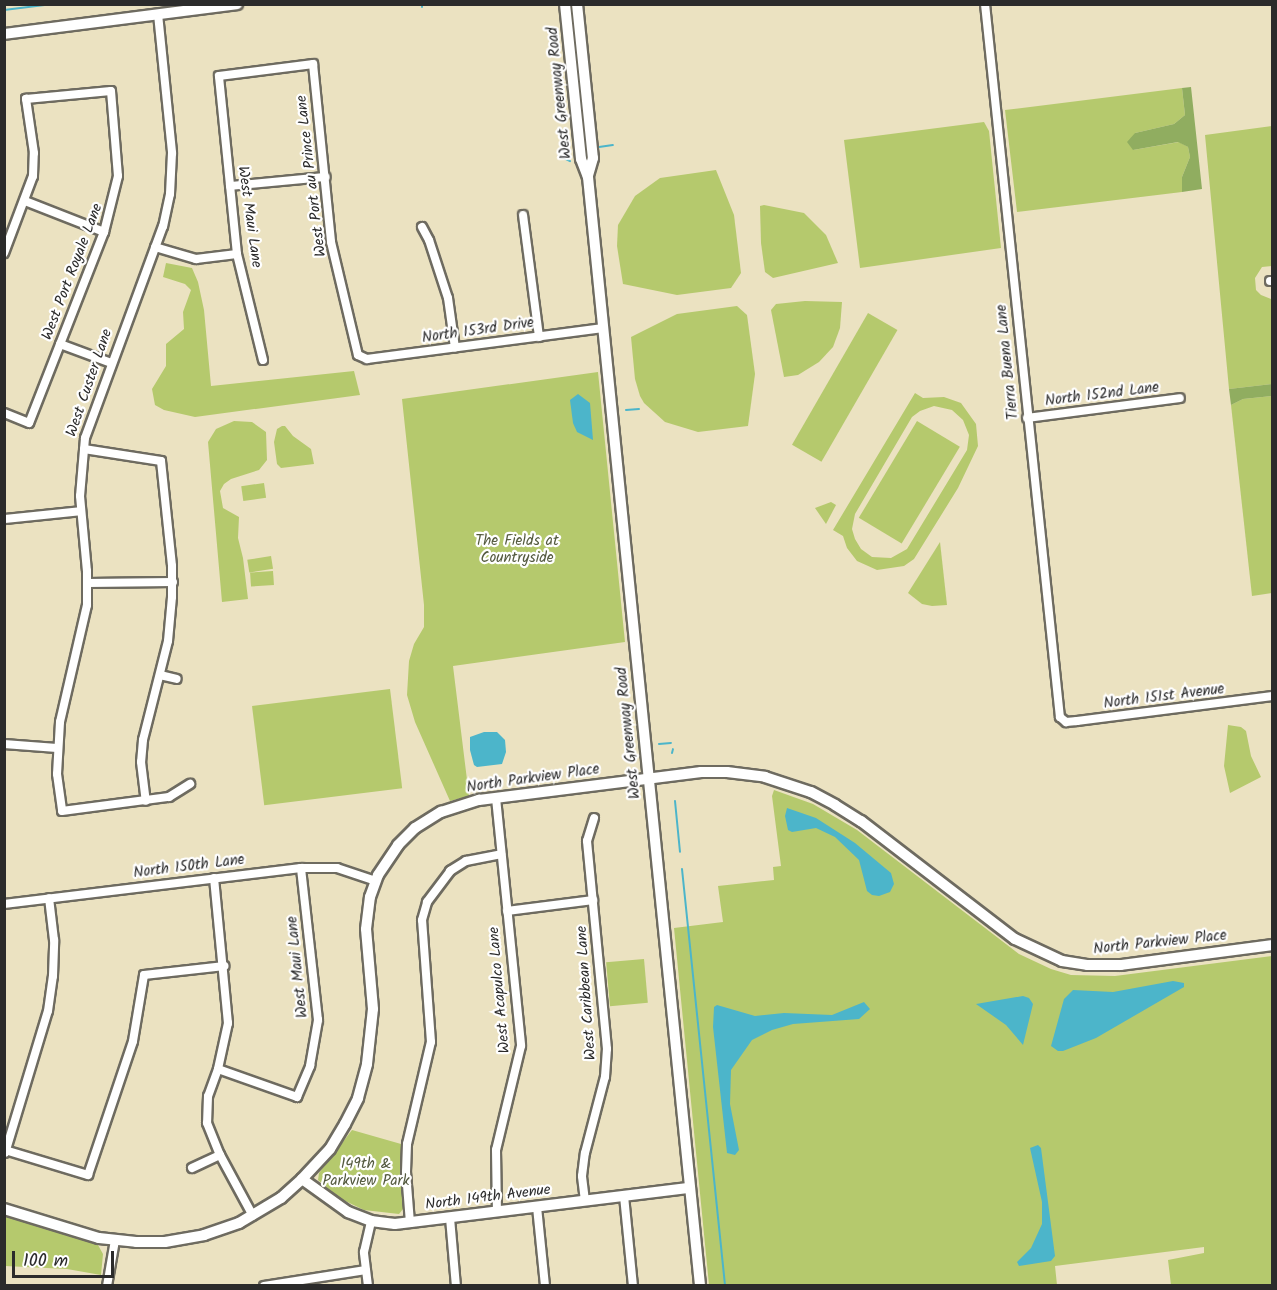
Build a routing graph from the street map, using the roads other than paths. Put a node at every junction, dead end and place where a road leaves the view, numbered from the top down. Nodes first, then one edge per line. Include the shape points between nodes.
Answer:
1 (237, 4) edge
2 (565, 4) edge
3 (578, 4) edge
4 (985, 4) edge
5 (157, 9) edge
6 (4, 34) edge
7 (219, 76) joint
8 (326, 177) junction
9 (588, 177) junction
10 (230, 186) junction
11 (25, 201) junction
12 (524, 215) dead end
13 (422, 227) dead end
14 (104, 232) junction
15 (155, 247) junction
16 (4, 253) edge
17 (237, 254) junction
18 (603, 328) junction
19 (539, 337) junction
20 (60, 344) junction
21 (455, 348) junction
22 (358, 355) joint
23 (263, 360) dead end
24 (111, 363) junction
25 (1180, 398) dead end
26 (4, 413) edge
27 (1027, 418) junction
28 (84, 449) junction
29 (81, 511) junction
30 (4, 519) edge
31 (172, 582) junction
32 (88, 583) junction
33 (160, 675) junction
34 (177, 679) dead end
35 (1272, 696) edge
36 (1060, 717) joint
37 (4, 744) edge
38 (57, 748) junction
39 (649, 778) junction
40 (190, 784) dead end
41 (496, 798) junction
42 (146, 801) junction
43 (594, 818) dead end
44 (501, 854) junction
45 (301, 868) junction
46 (214, 878) junction
47 (376, 881) junction
48 (49, 898) junction
49 (593, 900) junction
50 (4, 904) edge
51 (507, 911) junction
52 (1272, 945) edge
53 (224, 966) junction
54 (218, 1069) junction
55 (5, 1152) edge
56 (220, 1155) junction
57 (192, 1168) dead end
58 (302, 1179) junction
59 (690, 1188) junction
60 (624, 1196) junction
61 (585, 1201) junction
62 (537, 1207) junction
63 (4, 1209) edge
64 (497, 1212) junction
65 (253, 1216) junction
66 (450, 1218) junction
67 (371, 1221) junction
68 (410, 1223) junction
69 (115, 1240) junction
70 (366, 1270) junction
71 (278, 1285) edge
72 (107, 1286) edge
73 (264, 1286) edge
74 (368, 1286) edge
75 (456, 1286) edge
76 (545, 1286) edge
77 (633, 1286) edge
78 (700, 1286) edge

1 - 5 street
2 - 9 street, West Greenway Road via 581,159
3 - 9 street, West Greenway Road via 593,158
4 - 27 street, Tierra Buena Lane
5 - 6 street
5 - 15 street, West Custer Lane via 172,166 167,208
7 - 8 street, West Port au Prince Lane via 313,64
7 - 10 street, West Maui Lane
8 - 10 street
8 - 22 street, West Port au Prince Lane via 332,242
9 - 18 street, West Greenway Road
10 - 17 street, West Maui Lane
11 - 14 street
11 - 14 street, West Port Royale Lane via 34,165 26,99 111,91 118,176
11 - 16 street
12 - 19 street
13 - 21 street via 448,298
14 - 20 street, West Port Royale Lane
15 - 17 street via 196,259
15 - 24 street, West Custer Lane
17 - 23 street, West Maui Lane
18 - 19 street, North 153rd Drive
18 - 39 street, West Greenway Road
19 - 21 street, North 153rd Drive
20 - 24 street
20 - 26 street, West Port Royale Lane via 29,423
21 - 22 street, North 153rd Drive via 367,359
24 - 28 street, West Custer Lane via 87,429
25 - 27 street, North 152nd Lane
27 - 36 street, Tierra Buena Lane
28 - 29 street, West Custer Lane
28 - 31 street via 161,461
29 - 30 street
29 - 32 street, West Custer Lane
31 - 32 street
31 - 33 street via 168,641
32 - 38 street, West Custer Lane via 84,628
33 - 34 street
33 - 42 street via 143,740 141,762
35 - 36 street, North 151st Avenue via 1077,722 1066,722
37 - 38 street
38 - 42 street, West Custer Lane via 62,811
39 - 41 street, North Parkview Place
39 - 52 street, North Parkview Place via 727,772 765,777 812,792 861,821 1015,939 1062,962 1112,966
39 - 59 street, West Greenway Road
40 - 42 street via 169,797
41 - 44 street, West Acapulco Lane
41 - 47 street, North Parkview Place via 461,804 425,822 398,845
43 - 49 street, West Caribbean Lane via 587,841
44 - 51 street, West Acapulco Lane
44 - 68 street via 466,861 450,871 437,885 422,920 431,1042 407,1144
45 - 46 street, North 150th Lane
45 - 47 street, North 150th Lane via 337,868
45 - 54 street, West Maui Lane via 318,1020 310,1066 297,1097
46 - 48 street, North 150th Lane
46 - 53 street
47 - 58 street, North Parkview Place via 366,929 373,1020 368,1064 345,1124 330,1149
48 - 50 street, North 150th Lane
48 - 55 street via 54,976 48,1011
49 - 51 street
49 - 61 street, West Caribbean Lane via 607,1049 605,1077 585,1153
51 - 64 street, West Acapulco Lane via 521,1046 496,1150
53 - 54 street via 228,1023
53 - 55 street via 144,975 133,1041 88,1174
54 - 56 street via 208,1096 207,1123
56 - 57 street
56 - 65 street
58 - 65 street, North Parkview Place
58 - 67 street, North 149th Avenue via 338,1207
59 - 60 street, North 149th Avenue
59 - 78 street, West Greenway Road
60 - 61 street, North 149th Avenue
60 - 77 street
61 - 62 street, North 149th Avenue
62 - 64 street, North 149th Avenue
62 - 76 street
63 - 69 street, North Parkview Place
64 - 66 street, North 149th Avenue
65 - 69 street, North Parkview Place via 186,1239
66 - 68 street, North 149th Avenue
66 - 75 street
67 - 68 street, North 149th Avenue
67 - 70 street via 364,1252
69 - 72 street
70 - 71 street
70 - 74 street
71 - 73 street

